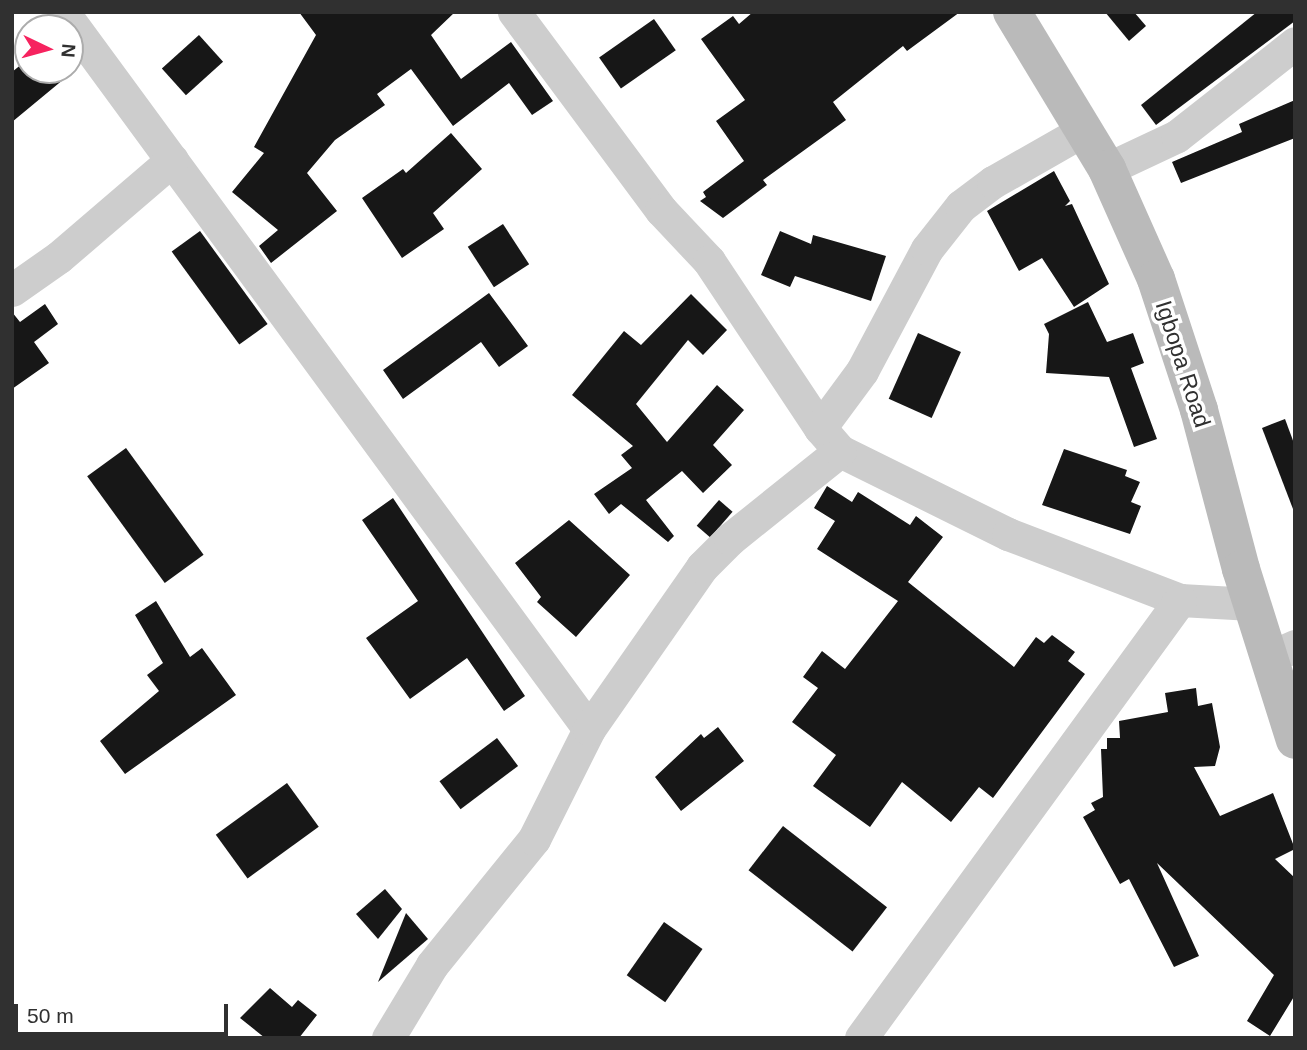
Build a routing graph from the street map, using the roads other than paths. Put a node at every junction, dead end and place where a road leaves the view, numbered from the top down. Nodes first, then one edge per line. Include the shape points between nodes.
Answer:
1 (63, 12) edge
2 (514, 12) edge
3 (1012, 12) edge
4 (1295, 43) edge
5 (1084, 130) junction
6 (172, 160) junction
7 (1107, 169) junction
8 (12, 290) edge
9 (830, 440) junction
10 (1180, 600) junction
11 (1252, 604) junction
12 (1281, 652) edge
13 (589, 729) junction
14 (1295, 740) edge
15 (388, 1038) edge
16 (861, 1038) edge

1 - 6 street
2 - 9 street via 661,210 709,261
3 - 5 street, Igbopa Road
4 - 7 street via 1177,136
5 - 7 street, Igbopa Road
5 - 9 street via 993,182 961,206 927,249
6 - 8 street via 90,232
6 - 13 street
7 - 11 street, Igbopa Road via 1156,279 1199,410
9 - 10 street via 1008,534
9 - 13 street via 702,567
10 - 11 street
10 - 16 street
11 - 12 street, Igbopa Road
12 - 14 street, Igbopa Road
13 - 15 street via 534,839 448,943

